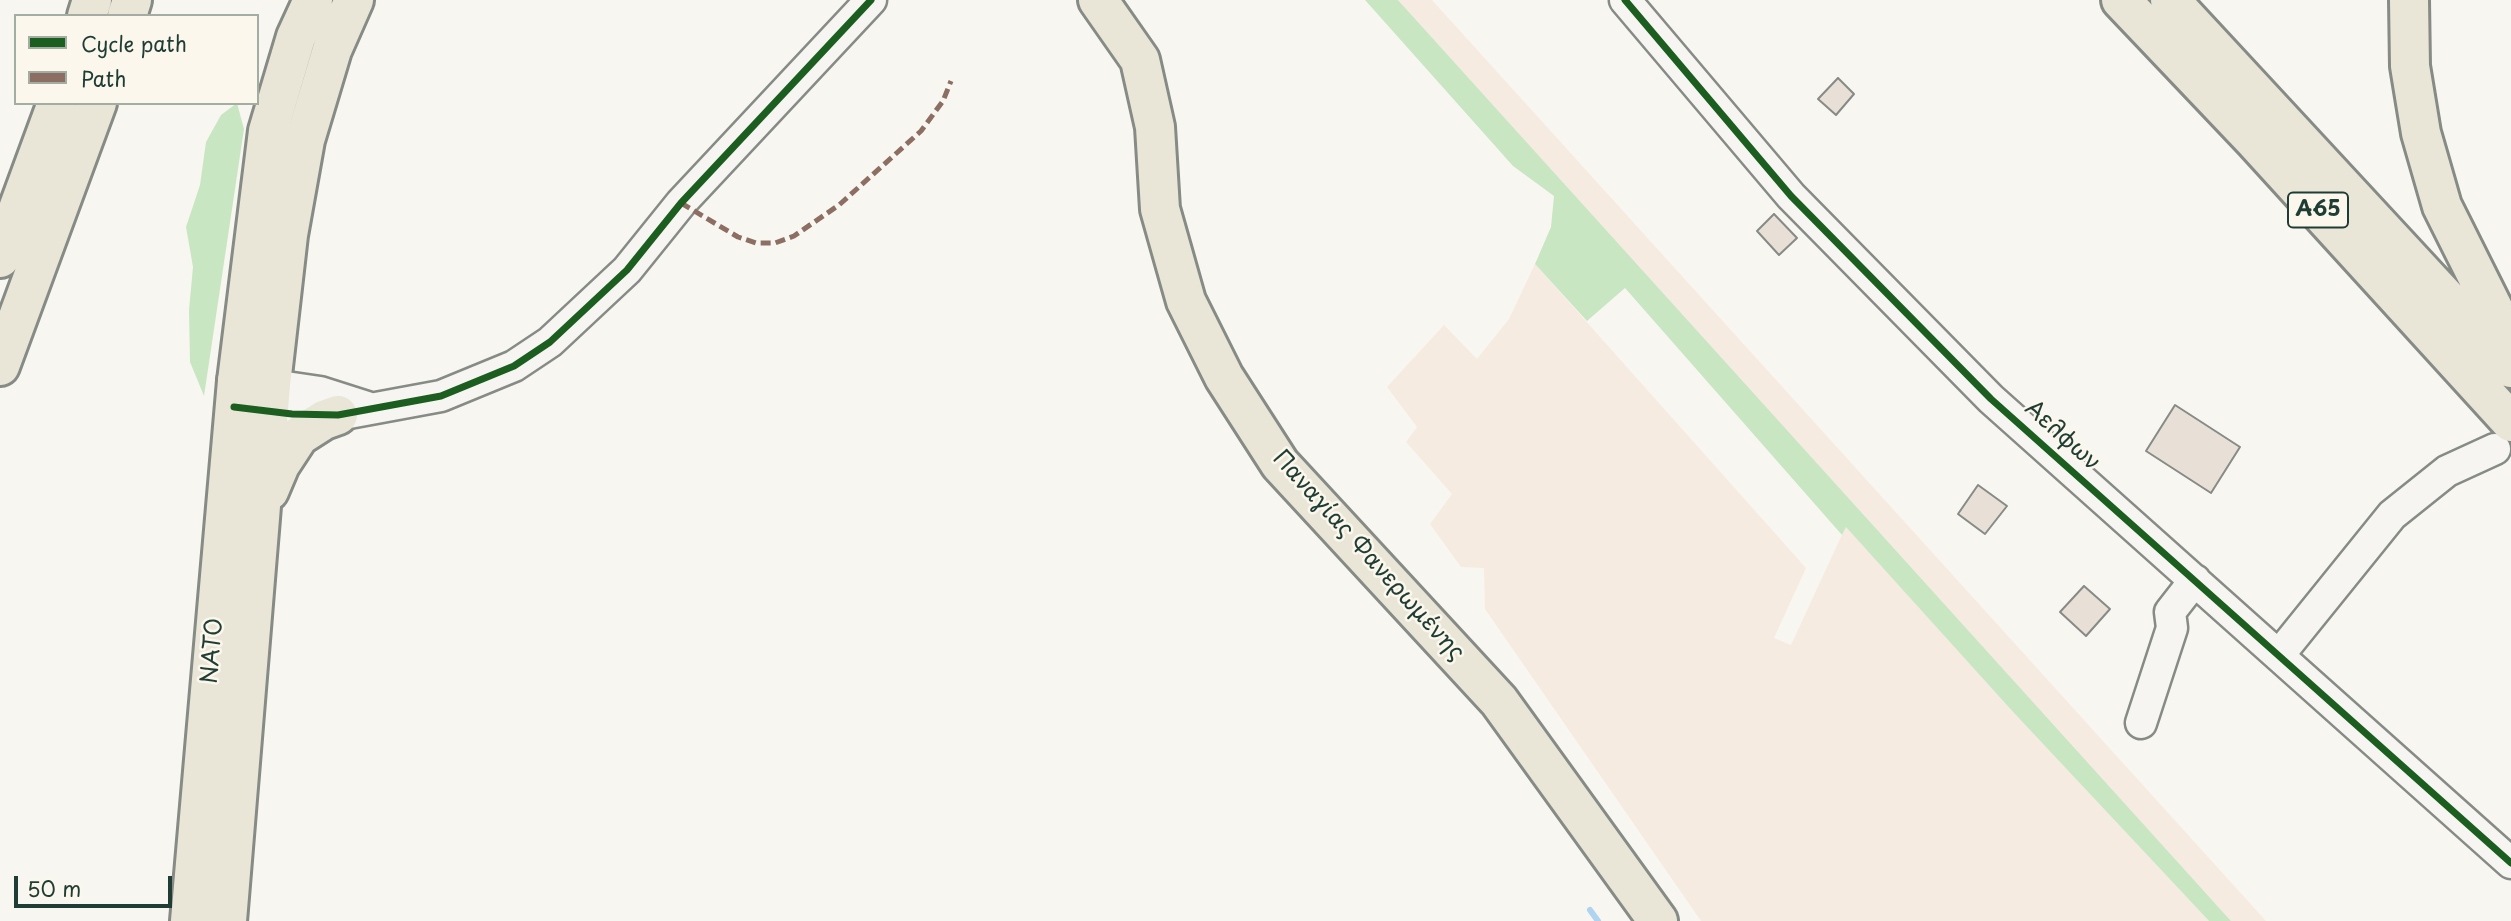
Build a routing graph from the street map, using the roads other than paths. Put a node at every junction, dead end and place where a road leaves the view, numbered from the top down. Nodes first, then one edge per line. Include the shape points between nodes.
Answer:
1 (313, 0) edge
2 (354, 0) edge
3 (871, 0) edge
4 (1098, 0) edge
5 (1625, 0) edge
6 (2121, 0) edge
7 (2170, 0) edge
8 (2409, 0) edge
9 (56, 105) edge
10 (96, 105) edge
11 (0, 258) edge
12 (2511, 334) edge
13 (0, 366) edge
14 (2511, 368) edge
15 (252, 396) junction
16 (355, 411) junction
17 (2503, 435) edge
18 (259, 515) junction
19 (2195, 580) junction
20 (2279, 655) junction
21 (2141, 723) dead end
22 (2511, 863) edge
23 (190, 921) edge
24 (227, 921) edge
25 (1658, 921) edge

1 - 15 main road via 296,37 268,131
2 - 15 main road via 332,50 305,140
3 - 16 street via 690,194 627,270 550,342 514,366 452,392
4 - 25 main road, Παναγίας Φανερωμένης via 1140,60 1156,127 1160,209 1186,301 1224,377 1280,464 1499,701
5 - 19 street, Αελφων via 1800,206 1991,399
6 - 17 main road, Α65 via 2263,150
7 - 14 main road, Α65
8 - 12 main road via 2410,66 2421,133 2442,206 2495,312
9 - 11 main road
10 - 13 main road
15 - 16 street via 320,392
15 - 18 main road, ΝΑΤΟ
15 - 23 main road, ΝΑΤΟ
16 - 18 main road via 324,420 299,436 280,465
17 - 20 street via 2392,514
18 - 24 main road, ΝΑΤΟ
19 - 20 street, Αελφων
19 - 21 street via 2169,612 2172,628
20 - 22 street, Αελφων

